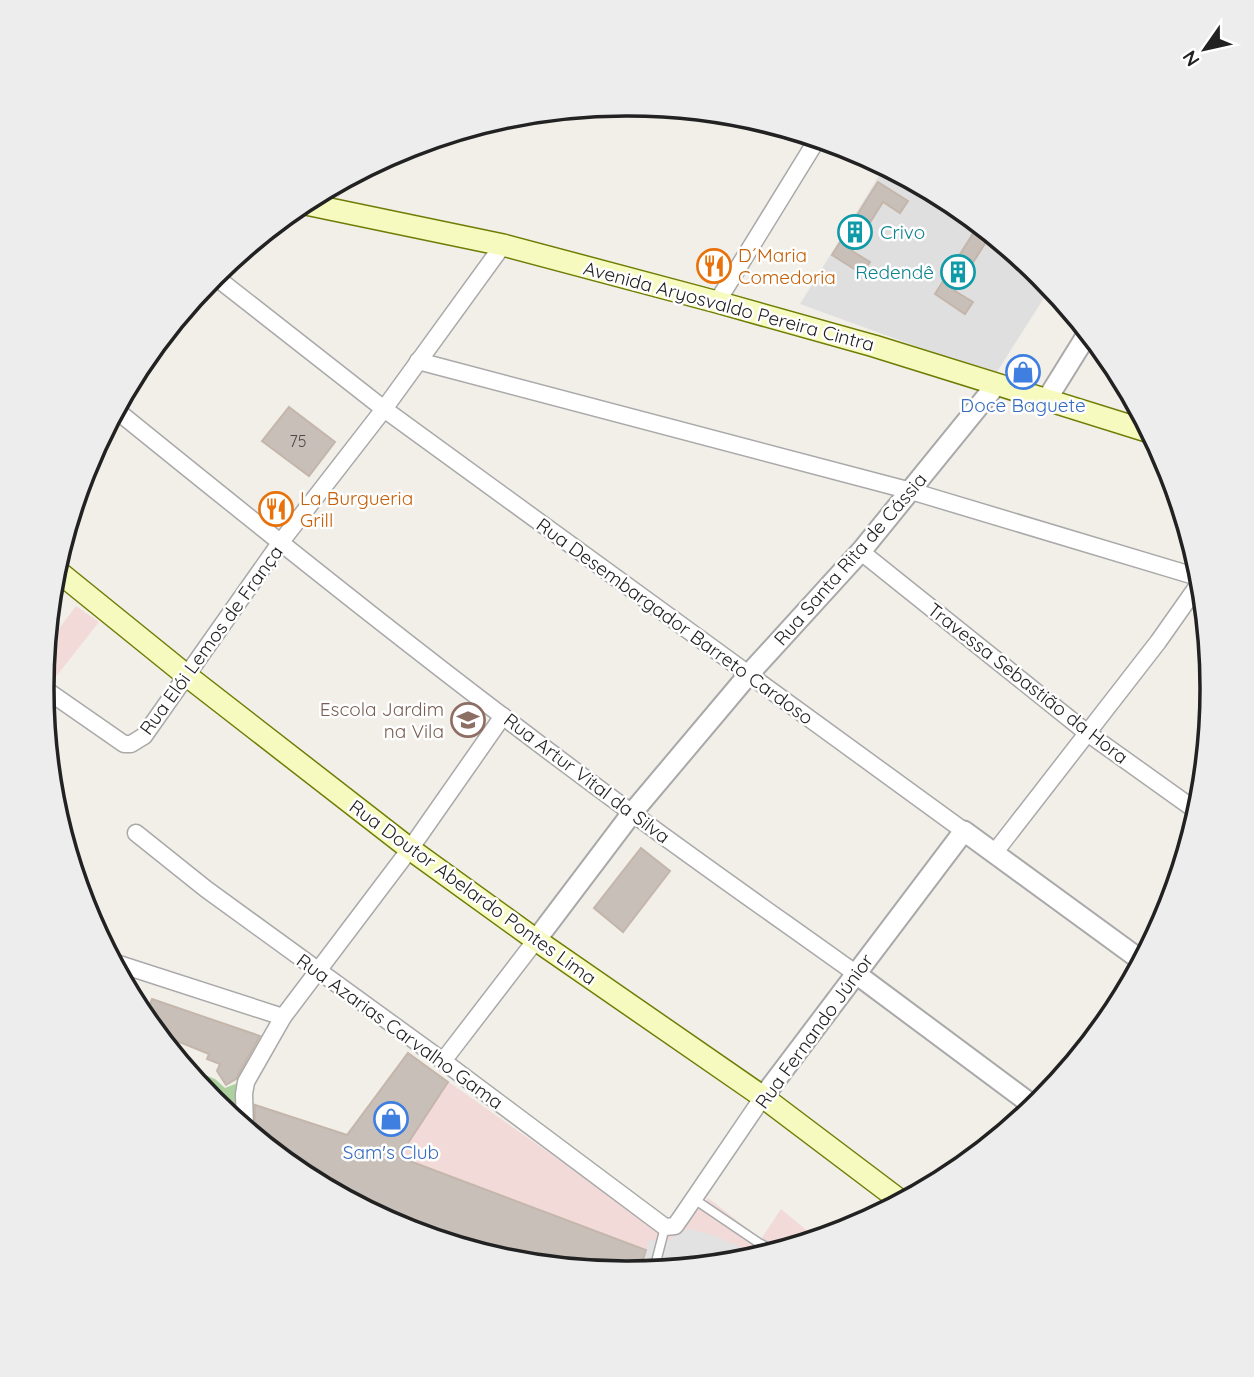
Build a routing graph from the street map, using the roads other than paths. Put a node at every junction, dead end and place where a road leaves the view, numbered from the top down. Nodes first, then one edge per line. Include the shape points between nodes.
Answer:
1 (813, 147) edge
2 (318, 206) edge
3 (503, 244) junction
4 (223, 283) edge
5 (717, 302) junction
6 (1082, 342) edge
7 (418, 361) junction
8 (996, 385) junction
9 (1047, 399) junction
10 (384, 408) junction
11 (123, 416) edge
12 (1137, 428) edge
13 (911, 491) junction
14 (280, 543) junction
15 (860, 551) junction
16 (1189, 575) edge
17 (65, 577) edge
18 (1192, 593) edge
19 (749, 674) junction
20 (186, 675) junction
21 (54, 695) edge
22 (503, 716) junction
23 (1087, 732) junction
24 (1188, 805) edge
25 (632, 813) junction
26 (964, 831) junction
27 (136, 832) dead end
28 (410, 849) junction
29 (995, 852) junction
30 (536, 940) junction
31 (1134, 955) edge
32 (126, 966) edge
33 (318, 970) junction
34 (855, 973) junction
35 (283, 1017) junction
36 (443, 1062) junction
37 (762, 1097) junction
38 (1025, 1100) edge
39 (245, 1115) edge
40 (893, 1195) edge
41 (694, 1199) junction
42 (665, 1227) junction
43 (762, 1245) edge
44 (656, 1260) edge

1 - 5 street
2 - 3 main road, Avenida Aryosvaldo Pereira Cintra
3 - 5 main road, Avenida Aryosvaldo Pereira Cintra
3 - 7 street, Rua Elói Lemos de França
4 - 10 street, Rua Desembargador Barreto Cardoso
5 - 8 main road, Avenida Aryosvaldo Pereira Cintra
6 - 9 street
7 - 10 street, Rua Elói Lemos de França
7 - 13 street
8 - 9 main road, Avenida Aryosvaldo Pereira Cintra
8 - 13 street, Rua Santa Rita de Cássia
9 - 12 main road, Avenida Aryosvaldo Pereira Cintra
10 - 14 street, Rua Elói Lemos de França
10 - 19 street, Rua Desembargador Barreto Cardoso
11 - 14 street, Rua Artur Vital da Silva
13 - 15 street, Rua Santa Rita de Cássia
13 - 16 street
14 - 20 street, Rua Elói Lemos de França
14 - 22 street, Rua Artur Vital da Silva
15 - 19 street, Rua Santa Rita de Cássia
15 - 23 street, Travessa Sebastião da Hora
17 - 20 main road, Rua Doutor Abelardo Pontes Lima
18 - 23 street
19 - 25 street, Rua Santa Rita de Cássia
19 - 26 street, Rua Desembargador Barreto Cardoso
20 - 21 street, Rua Elói Lemos de França via 144,736 131,744 124,744
20 - 28 main road, Rua Doutor Abelardo Pontes Lima
22 - 25 street, Rua Artur Vital da Silva
22 - 28 street
23 - 24 street, Travessa Sebastião da Hora
23 - 29 street
25 - 30 street, Rua Santa Rita de Cássia
25 - 34 street, Rua Artur Vital da Silva
26 - 29 street, Rua Desembargador Barreto Cardoso
26 - 34 street, Rua Fernando Júnior
27 - 33 street, Rua Azarias Carvalho Gama
28 - 30 main road, Rua Doutor Abelardo Pontes Lima
28 - 33 street
29 - 31 street, Rua Desembargador Barreto Cardoso
30 - 36 street, Rua Santa Rita de Cássia
30 - 37 main road, Rua Doutor Abelardo Pontes Lima
32 - 35 street
33 - 35 street
33 - 36 street, Rua Azarias Carvalho Gama
34 - 37 street, Rua Fernando Júnior
34 - 38 street, Rua Artur Vital da Silva
35 - 39 street via 246,1082
36 - 42 street, Rua Azarias Carvalho Gama
37 - 40 main road, Rua Doutor Abelardo Pontes Lima
37 - 41 street, Rua Fernando Júnior
41 - 42 street, Rua Fernando Júnior via 675,1226
41 - 43 lane
42 - 44 lane

